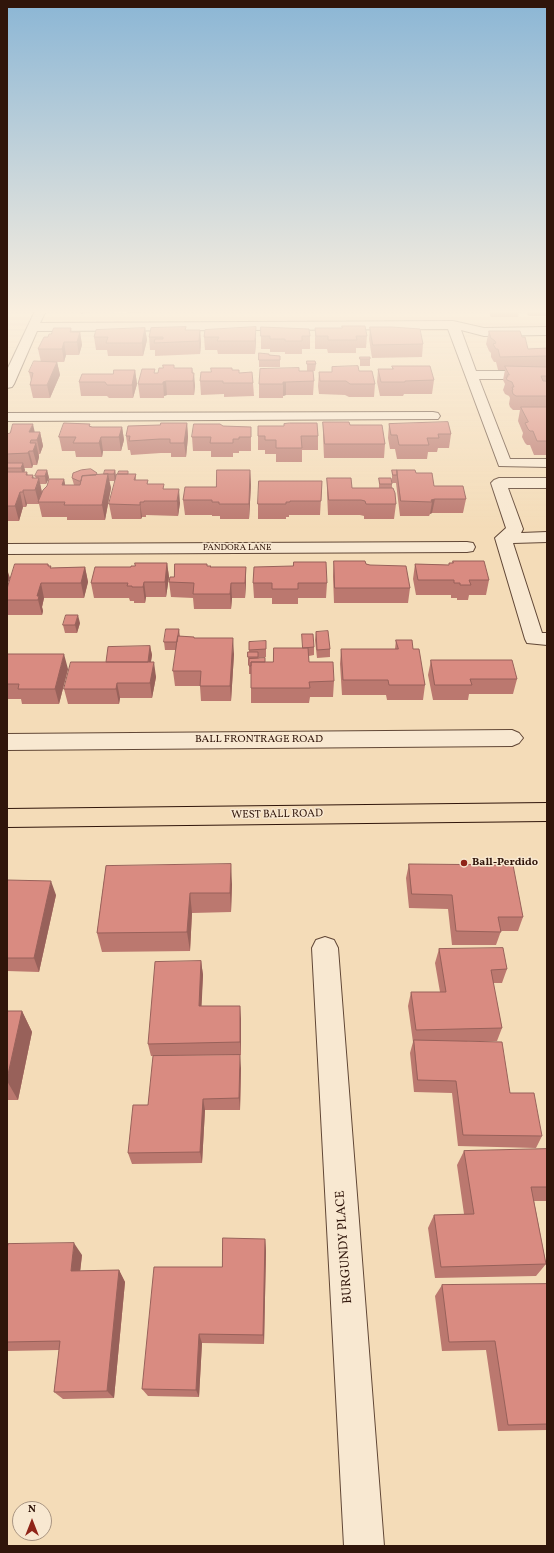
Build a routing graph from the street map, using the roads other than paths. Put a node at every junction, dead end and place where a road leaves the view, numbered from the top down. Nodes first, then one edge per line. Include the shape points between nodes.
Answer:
1 (474, 383) edge
2 (433, 416) dead end
3 (7, 417) edge
4 (547, 463) edge
5 (547, 483) edge
6 (547, 537) edge
7 (503, 538) junction
8 (467, 547) dead end
9 (7, 549) edge
10 (547, 640) edge
11 (512, 738) dead end
12 (7, 742) edge
13 (547, 812) edge
14 (7, 818) edge
15 (325, 948) dead end
16 (364, 1546) edge

1 - 4 street via 504,463
2 - 3 street
5 - 7 street via 499,483 515,529
6 - 7 street
7 - 10 street via 534,639
8 - 9 street, PANDORA LANE
11 - 12 street, BALL FRONTRAGE ROAD
13 - 14 main road, WEST BALL ROAD
15 - 16 street, BURGUNDY PLACE

